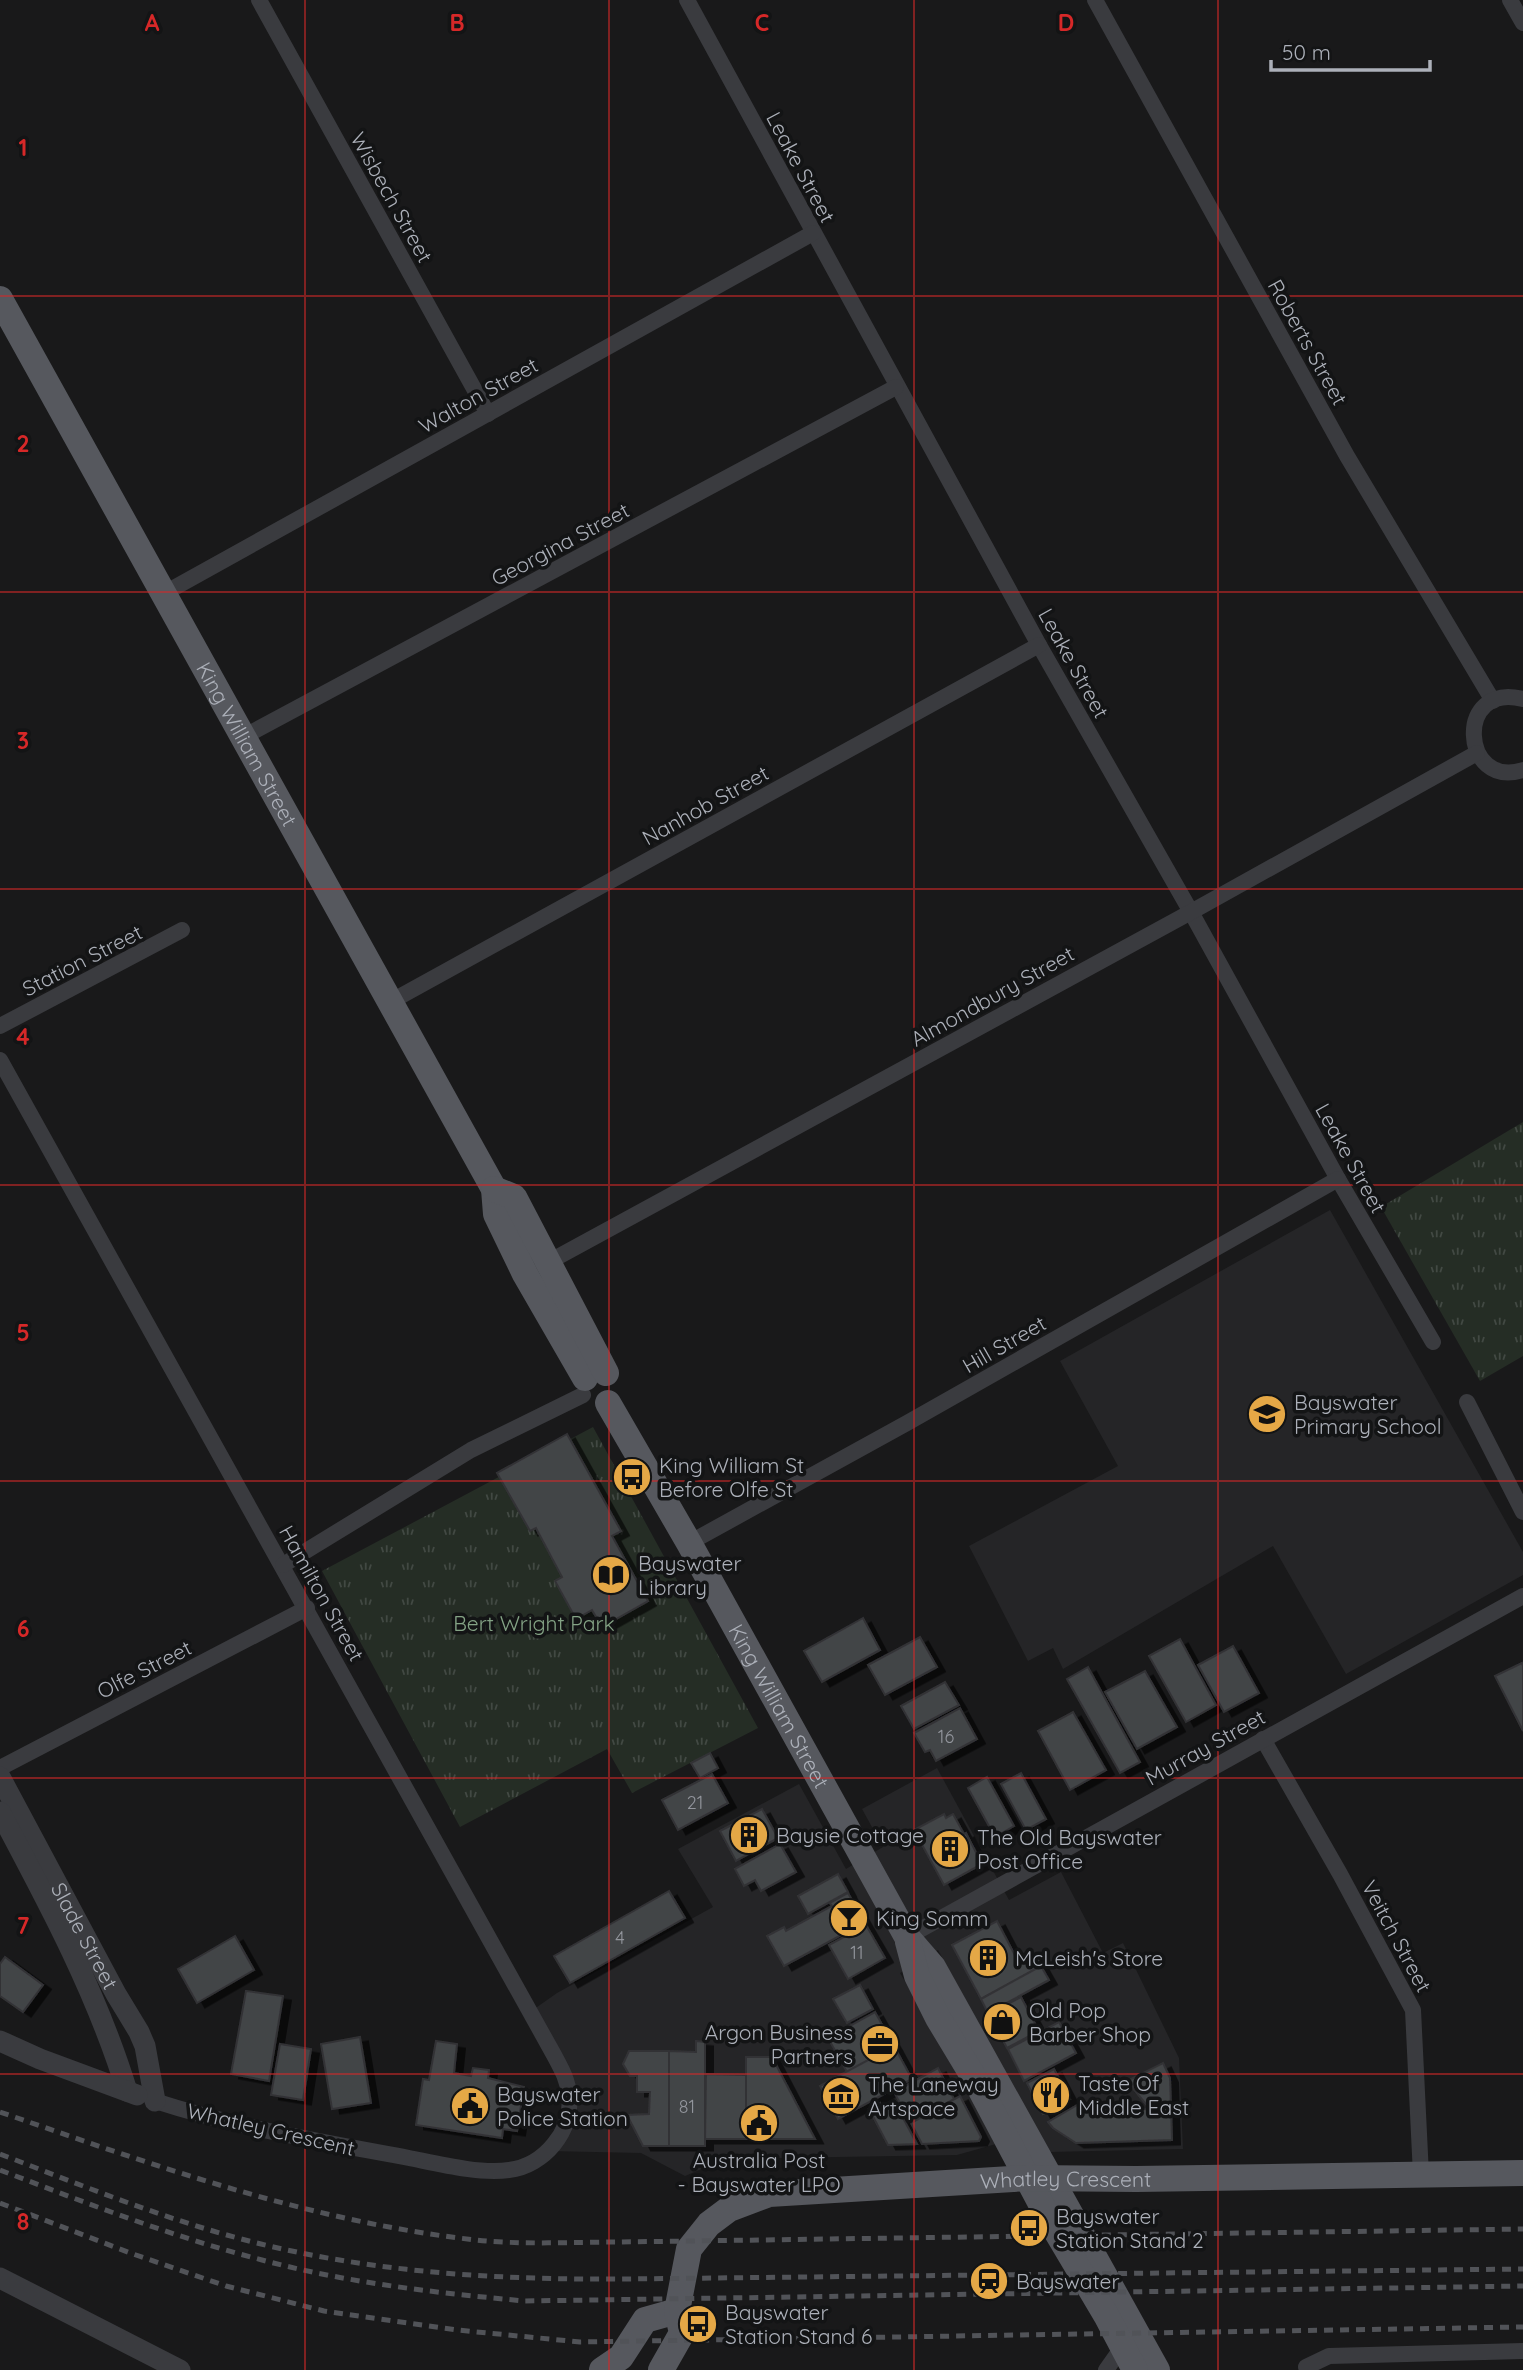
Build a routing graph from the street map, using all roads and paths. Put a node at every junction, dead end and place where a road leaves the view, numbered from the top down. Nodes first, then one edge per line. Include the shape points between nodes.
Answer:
1 (258, 0) edge
2 (687, 0) edge
3 (1095, 0) edge
4 (1510, 0) edge
5 (1523, 23) edge
6 (813, 233) junction
7 (0, 299) edge
8 (897, 387) junction
9 (488, 414) junction
10 (163, 594) junction
11 (1039, 645) junction
12 (1523, 699) edge
13 (1493, 701) junction
14 (243, 737) junction
15 (1477, 753) junction
16 (1523, 770) edge
17 (1191, 912) junction
18 (182, 930) dead end
19 (390, 1002) junction
20 (0, 1026) edge
21 (0, 1060) edge
22 (1338, 1179) junction
23 (536, 1268) junction
24 (1433, 1342) dead end
25 (595, 1388) junction
26 (1467, 1402) dead end
27 (1523, 1513) edge
28 (690, 1543) junction
29 (283, 1565) junction
30 (1523, 1596) edge
31 (307, 1608) junction
32 (1263, 1739) junction
33 (0, 1768) edge
34 (0, 1777) edge
35 (0, 1812) edge
36 (907, 1937) junction
37 (0, 2041) edge
38 (127, 2091) junction
39 (155, 2101) junction
40 (548, 2151) joint
41 (1523, 2173) edge
42 (1421, 2175) junction
43 (1039, 2178) junction
44 (0, 2278) edge
45 (677, 2311) junction
46 (1123, 2346) junction
47 (1523, 2351) edge
48 (1306, 2367) dead end
49 (180, 2370) edge
50 (602, 2370) edge
51 (661, 2370) edge
52 (1106, 2370) edge
53 (1135, 2370) edge
54 (1157, 2370) edge

1 - 9 street, Wisbech Street
2 - 6 street, Leake Street
3 - 13 street, Roberts Street via 1347,456
4 - 5 street
6 - 8 street, Leake Street
6 - 9 street, Walton Street
7 - 10 main road, King William Street
8 - 11 street, Leake Street
8 - 14 street, Georgina Street
9 - 10 street, Walton Street
10 - 14 main road, King William Street
11 - 17 street, Leake Street
11 - 19 street, Nanhob Street
12 - 13 street via 1506,696
13 - 15 street via 1476,718 1473,742
14 - 19 main road, King William Street
15 - 16 street via 1495,769
15 - 17 street, Almondbury Street
17 - 22 street, Leake Street
17 - 23 street, Almondbury Street
18 - 20 street, Station Street
19 - 23 main road, King William Street via 494,1189 496,1214
21 - 29 street, Hamilton Street
22 - 24 street, Leake Street
22 - 28 street, Hill Street
23 - 25 main road, King William Street
25 - 28 main road, King William Street
25 - 29 street via 471,1450
26 - 27 street
28 - 36 main road, King William Street
29 - 31 street, Hamilton Street
30 - 32 street, Murray Street
31 - 33 street, Olfe Street
31 - 40 street, Hamilton Street via 566,2077 570,2097 566,2122
32 - 36 street, Murray Street
32 - 42 street, Veitch Street via 1413,2010
34 - 39 street, Slade Street via 139,2032
35 - 38 street, Slade Street via 56,1920 112,2044
36 - 43 main road, King William Street via 917,1976
36 - 43 main road, King William Street via 933,1967 1023,2129
37 - 38 street, Whatley Crescent
38 - 39 street, Whatley Crescent
39 - 40 street, Whatley Crescent via 323,2143 491,2170 524,2167
41 - 42 main road, Whatley Crescent
42 - 43 main road, Whatley Crescent
43 - 45 main road, Whatley Crescent via 769,2194 729,2210 709,2224 690,2249
43 - 46 main road
43 - 54 main road
44 - 49 street
45 - 50 main road via 645,2320 621,2357
45 - 51 main road, Whatley Crescent via 682,2333
46 - 52 street
46 - 53 main road
47 - 48 street via 1329,2356

